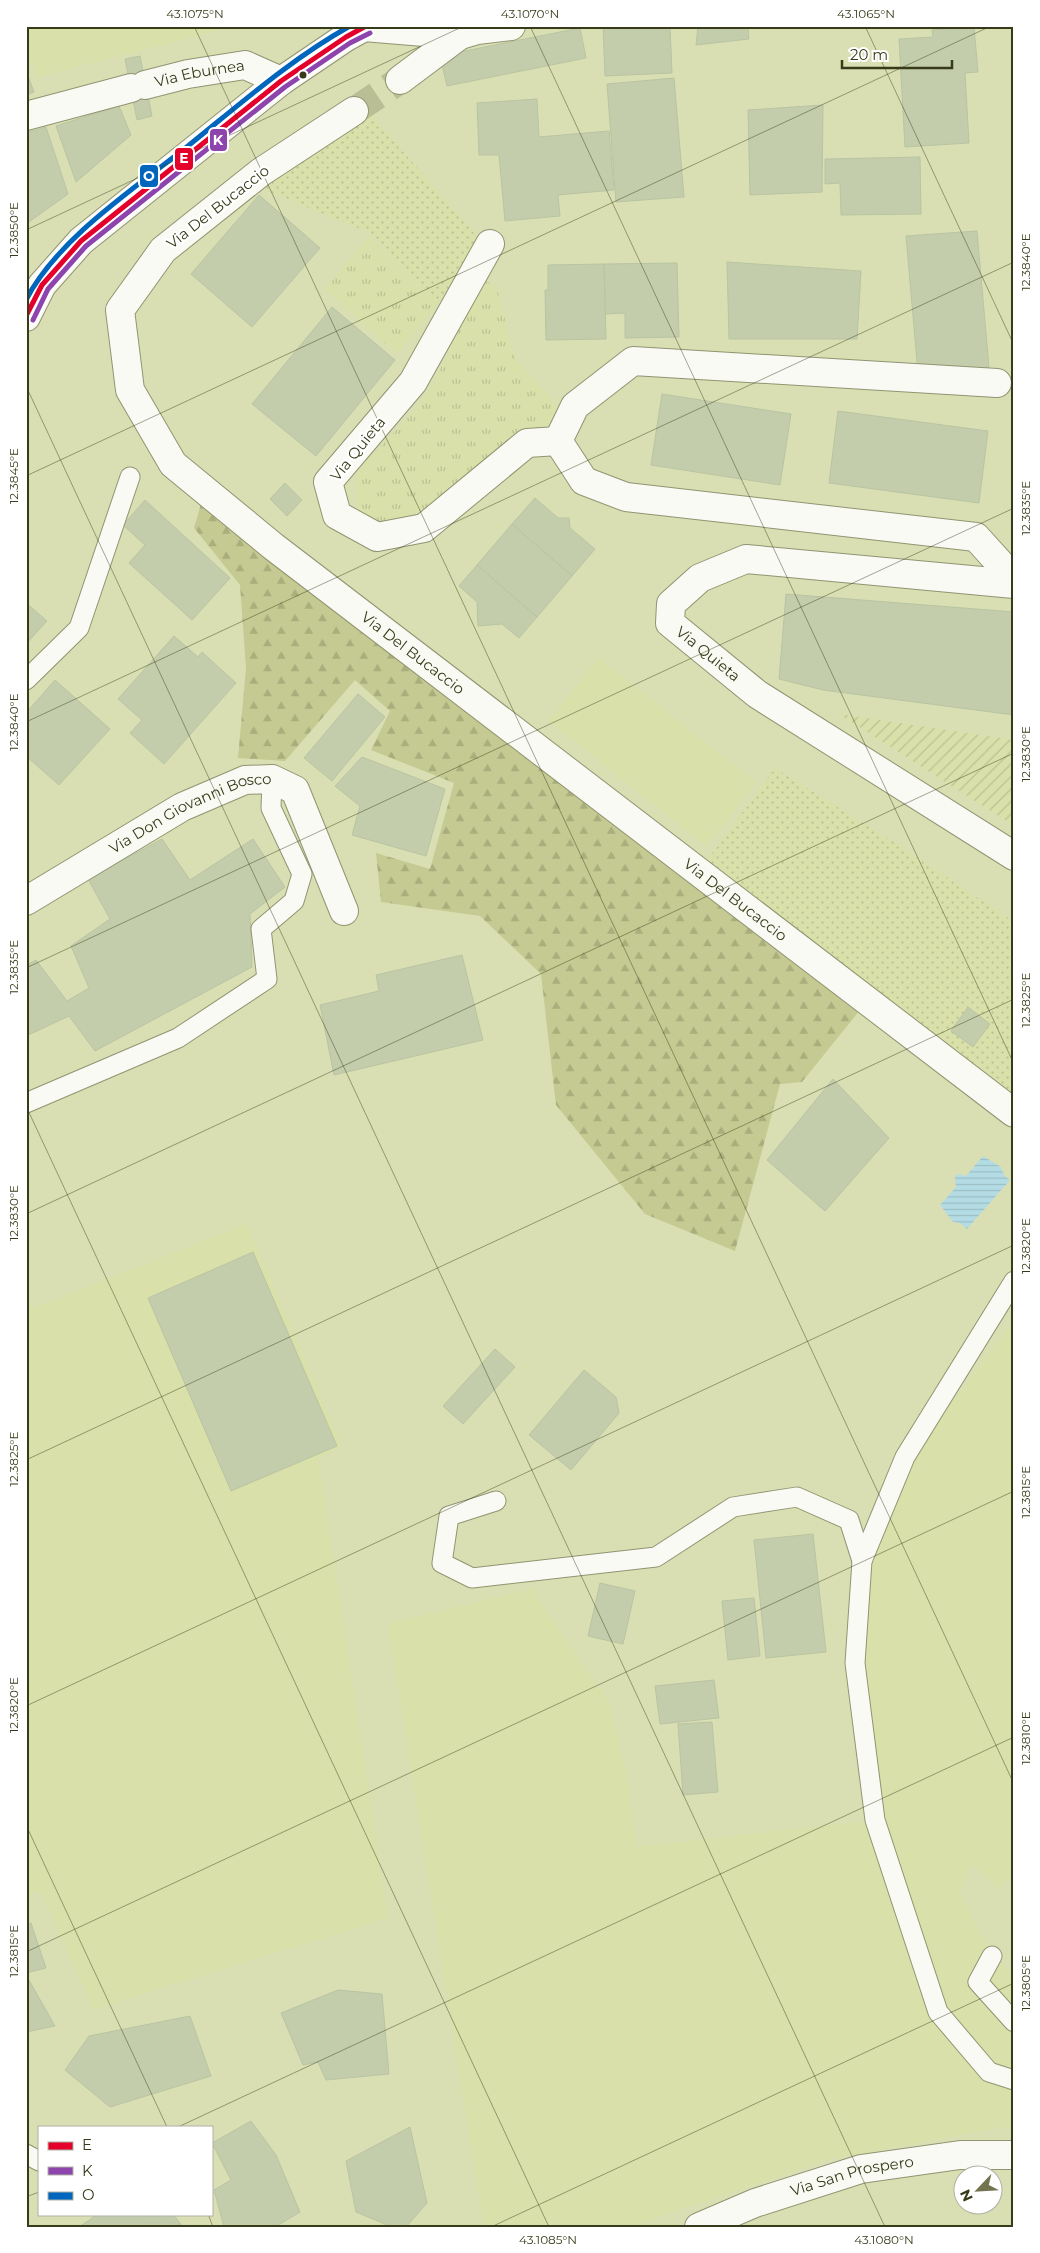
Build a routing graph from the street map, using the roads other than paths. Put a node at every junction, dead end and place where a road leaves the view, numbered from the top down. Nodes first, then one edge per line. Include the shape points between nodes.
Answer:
1 (511, 26) edge
2 (365, 27) edge
3 (460, 35) junction
4 (400, 80) tunnel mouth
5 (281, 81) junction
6 (26, 116) edge
7 (343, 118) tunnel mouth
8 (490, 244) dead end
9 (26, 317) edge
10 (997, 383) dead end
11 (558, 440) junction
12 (130, 477) dead end
13 (1014, 579) edge
14 (1014, 584) edge
15 (26, 680) edge
16 (272, 779) junction
17 (1014, 856) edge
18 (26, 901) edge
19 (344, 911) dead end
20 (26, 1103) edge
21 (1014, 1113) edge
22 (1014, 1281) edge
23 (496, 1501) dead end
24 (862, 1562) junction
25 (992, 1956) dead end
26 (1014, 2022) edge
27 (1014, 2080) edge
28 (26, 2154) edge
29 (1014, 2155) edge
30 (38, 2160) edge
31 (699, 2227) edge

1 - 3 street
2 - 3 street
2 - 5 street
3 - 4 street
5 - 6 street, Via Eburnea via 244,65 188,74
5 - 9 street via 81,241 42,284
7 - 21 street, Via Del Bucaccio via 261,172 163,250 120,310 130,390 174,464 282,553
8 - 11 street, Via Quieta via 413,382 328,482 338,515 377,537 424,528 527,443
10 - 11 street via 633,361 575,406
11 - 13 street via 584,480 626,496 976,537
12 - 15 lane via 79,628
14 - 17 street, Via Quieta via 746,559 700,578 672,604 670,622 757,694
16 - 18 street, Via Don Giovanni Bosco via 245,780 182,807
16 - 19 street, Via Don Giovanni Bosco via 295,790
16 - 20 lane via 271,808 302,874 294,901 261,929 267,979 178,1038
22 - 24 lane via 905,1456
23 - 24 lane via 449,1516 442,1563 472,1578 656,1557 733,1507 797,1497 849,1520
24 - 27 lane via 855,1663 875,1820 938,2012 989,2072
25 - 26 lane via 978,1982
28 - 30 lane
29 - 31 street, Via San Prospero via 960,2155 861,2170 755,2203

